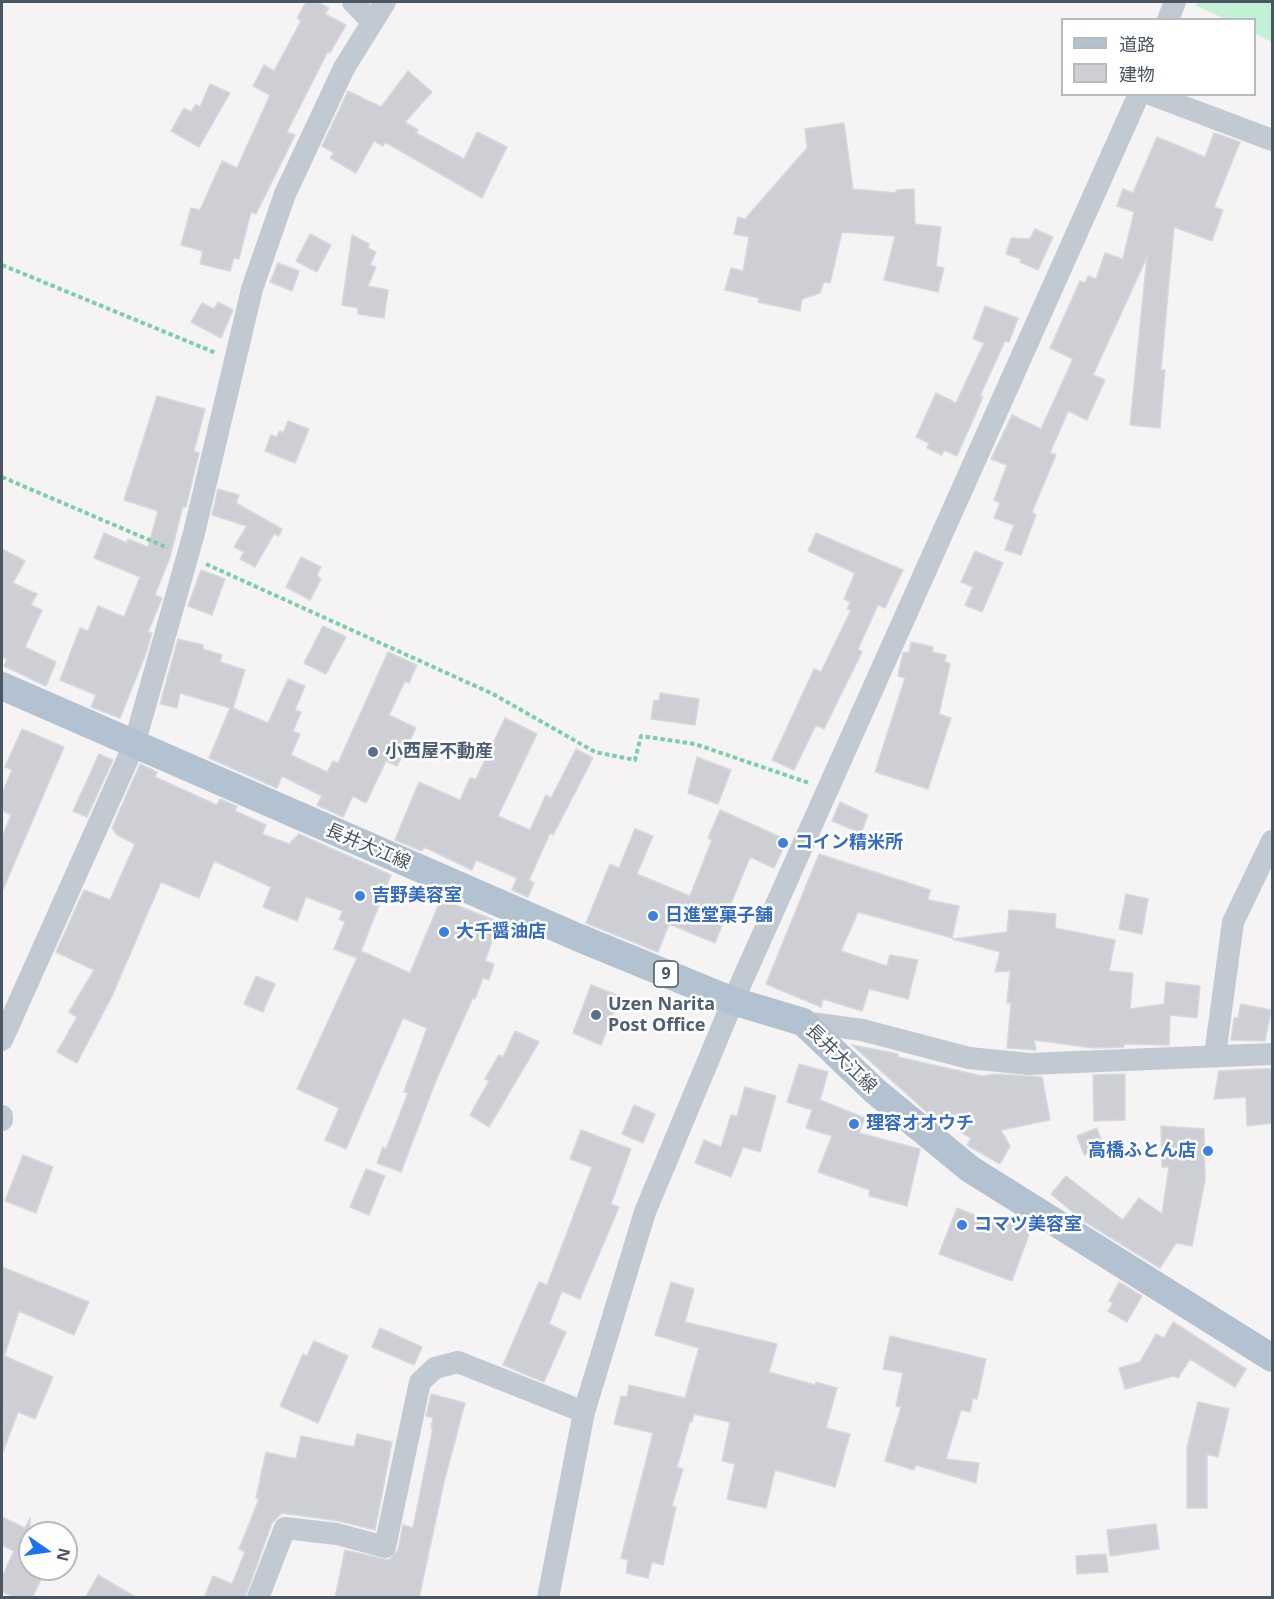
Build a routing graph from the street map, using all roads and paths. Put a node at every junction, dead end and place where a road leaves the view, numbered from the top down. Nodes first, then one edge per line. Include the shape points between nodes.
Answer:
1 (353, 2) edge
2 (385, 2) edge
3 (1175, 2) edge
4 (1169, 18) edge
5 (371, 21) junction
6 (1138, 96) edge
7 (1155, 96) edge
8 (1272, 140) edge
9 (2, 265) edge
10 (233, 360) junction
11 (2, 477) edge
12 (188, 556) junction
13 (2, 686) edge
14 (134, 745) junction
15 (827, 789) junction
16 (1272, 841) edge
17 (733, 1001) junction
18 (803, 1022) junction
19 (2, 1040) edge
20 (1272, 1054) edge
21 (1215, 1055) junction
22 (1272, 1358) edge
23 (584, 1412) junction
24 (258, 1598) edge
25 (548, 1598) edge

1 - 5 street
2 - 5 street
3 - 4 street
5 - 10 street via 344,68 285,194 252,289
6 - 15 street
7 - 8 street
9 - 10 path
10 - 12 street
11 - 12 path
12 - 14 street
12 - 15 path via 493,694 595,752 635,760 641,736 695,744
13 - 14 main road, 長井大江線 / 9
14 - 17 main road, 長井大江線 / 9
14 - 19 street
15 - 17 street
16 - 21 street via 1233,921
17 - 18 main road, 長井大江線 / 9
17 - 23 street via 645,1212
18 - 21 street via 862,1030 969,1058 1029,1064
18 - 22 main road, 長井大江線 / 9 via 875,1091 970,1169
20 - 21 street
23 - 24 street via 458,1362 435,1368 420,1382 385,1547 337,1534 285,1528
23 - 25 street

